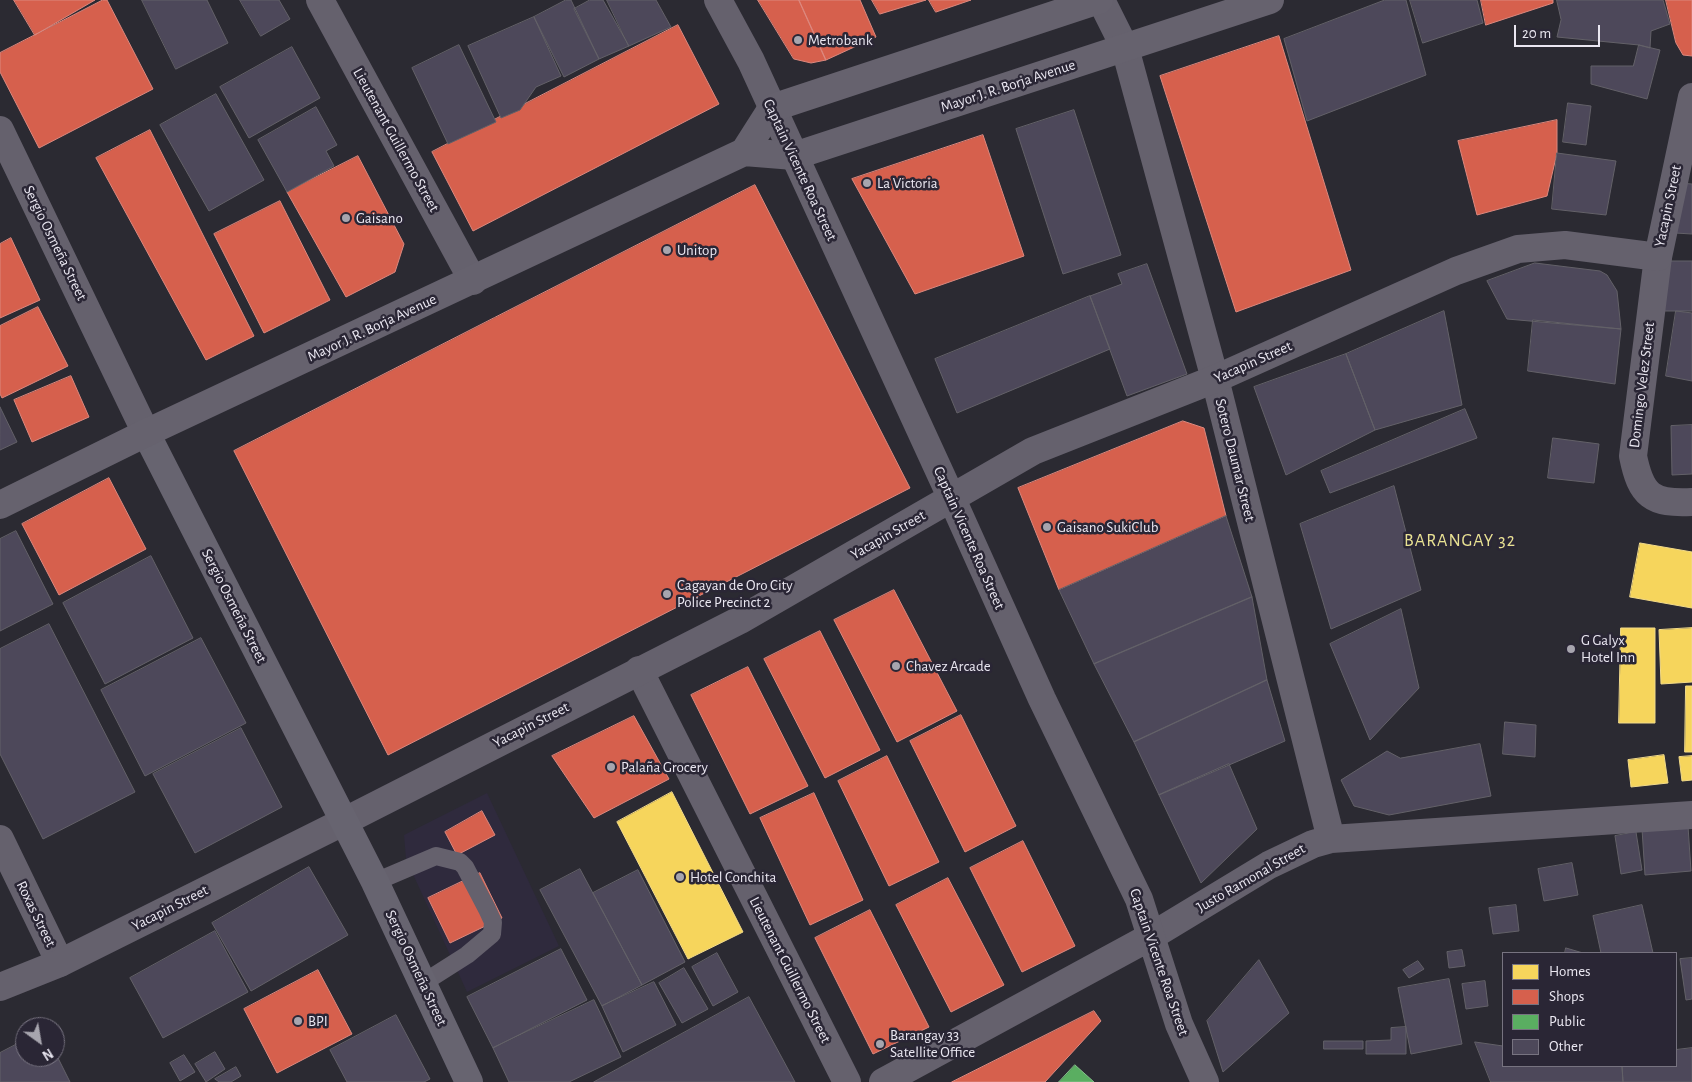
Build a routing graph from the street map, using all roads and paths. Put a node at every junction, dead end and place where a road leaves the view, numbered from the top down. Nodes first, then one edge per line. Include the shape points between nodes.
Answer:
1 (320, 0) edge
2 (718, 0) edge
3 (1100, 0) edge
4 (1270, 0) edge
5 (1125, 48) junction
6 (1692, 97) edge
7 (772, 108) junction
8 (0, 130) edge
9 (744, 152) junction
10 (794, 156) junction
11 (1658, 257) junction
12 (472, 281) junction
13 (1215, 379) junction
14 (146, 433) junction
15 (952, 499) junction
16 (1692, 502) edge
17 (0, 504) edge
18 (639, 670) junction
19 (1692, 814) edge
20 (343, 822) junction
21 (0, 839) edge
22 (1331, 839) junction
23 (375, 882) junction
24 (1150, 937) junction
25 (60, 963) junction
26 (423, 984) junction
27 (0, 987) edge
28 (469, 1082) edge
29 (847, 1082) edge
30 (883, 1082) edge
31 (1204, 1082) edge

1 - 12 street, Lieutenant Guillermo Street
2 - 7 street, Captain Vicente Roa Street
3 - 5 street, Sotero Daumar Street
3 - 7 main road
4 - 5 main road, Mayor J. R. Borja Avenue
5 - 10 main road, Mayor J. R. Borja Avenue
5 - 13 street, Sotero Daumar Street
6 - 11 street, Yacapin Street
7 - 9 main road
7 - 10 street, Captain Vicente Roa Street
8 - 14 street, Sergio Osmeña Street
9 - 10 main road, Mayor J. R. Borja Avenue
9 - 12 main road, Mayor J. R. Borja Avenue
10 - 15 street, Captain Vicente Roa Street
11 - 13 street, Yacapin Street via 1565,245 1518,249 1456,271
11 - 16 street, Domingo Velez Street via 1633,456 1645,490 1656,500
12 - 14 main road, Mayor J. R. Borja Avenue
13 - 15 street, Yacapin Street via 1032,451
13 - 22 street, Sotero Daumar Street
14 - 17 main road, Mayor J. R. Borja Avenue
14 - 20 main road, Sergio Osmeña Street
15 - 18 street, Yacapin Street via 740,620
15 - 24 street, Captain Vicente Roa Street via 1042,699 1139,899
18 - 20 street, Yacapin Street
18 - 29 street, Lieutenant Guillermo Street
19 - 22 street, Justo Ramonal Street
20 - 23 main road, Sergio Osmeña Street
20 - 25 street, Yacapin Street
21 - 25 street, Roxas Street
22 - 24 street, Justo Ramonal Street via 1313,844 1269,866
23 - 26 main road, Sergio Osmeña Street
23 - 26 lane via 436,856 453,859 465,867 487,909 493,922 492,934
24 - 30 street, Justo Ramonal Street
24 - 31 street, Captain Vicente Roa Street via 1178,1024
25 - 27 street, Yacapin Street
26 - 28 main road, Sergio Osmeña Street

